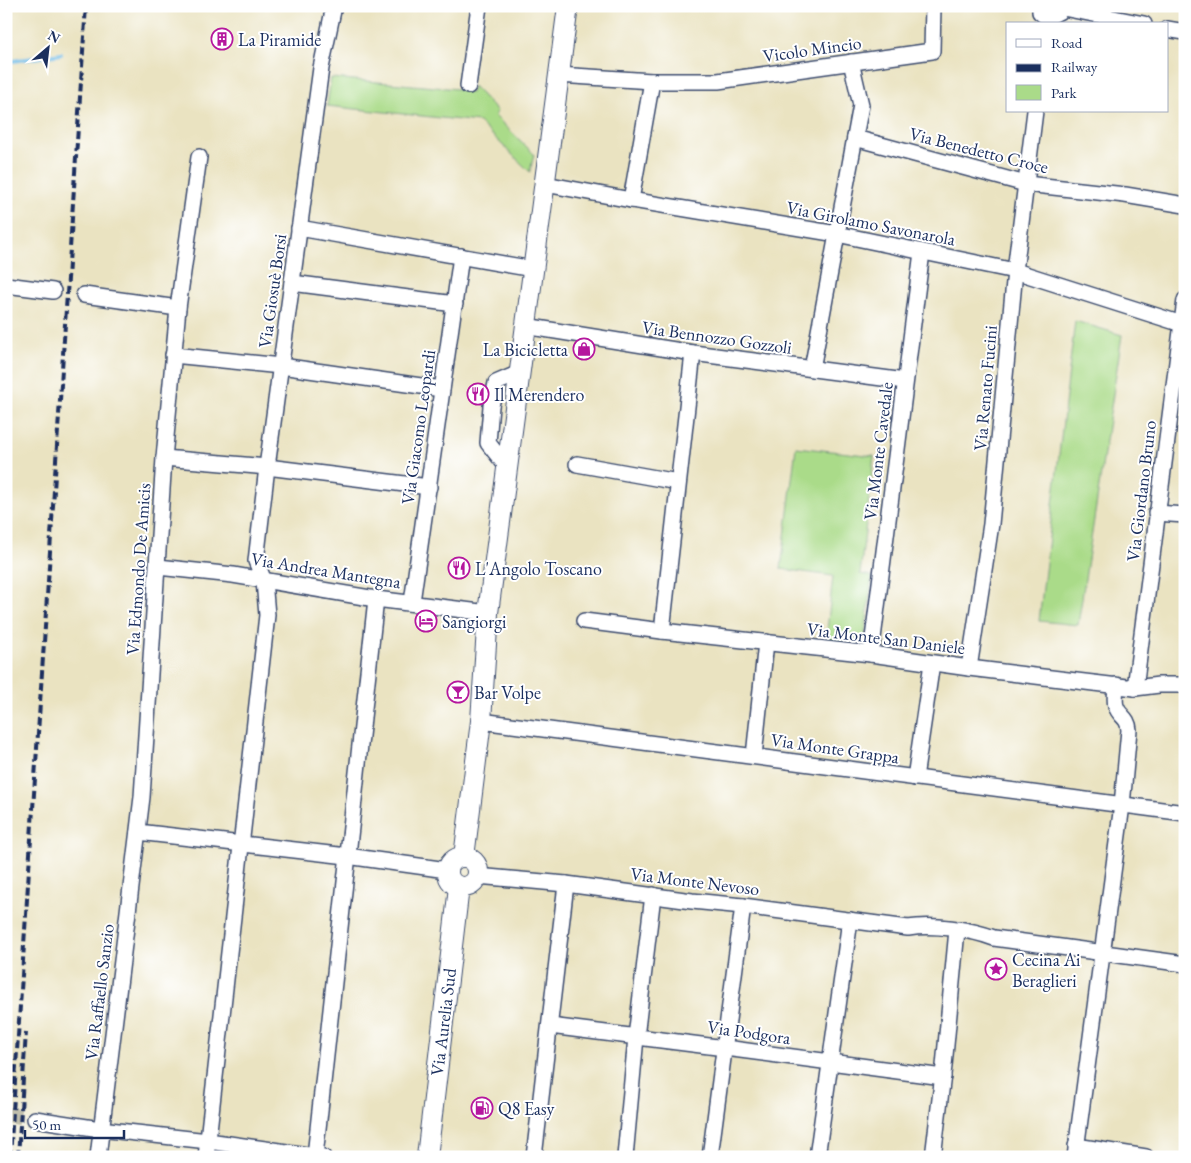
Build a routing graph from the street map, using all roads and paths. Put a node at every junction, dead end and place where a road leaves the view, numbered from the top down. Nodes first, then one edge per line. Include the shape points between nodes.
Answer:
1 (334, 6) edge
2 (479, 6) edge
3 (568, 6) edge
4 (933, 6) edge
5 (1064, 7) edge
6 (1040, 13) edge
7 (1135, 22) edge
8 (1168, 28) edge
9 (1185, 32) edge
10 (851, 62) junction
11 (558, 75) junction
12 (652, 81) junction
13 (468, 86) dead end
14 (1035, 112) edge
15 (855, 138) junction
16 (199, 157) dead end
17 (544, 184) junction
18 (1026, 184) junction
19 (631, 200) junction
20 (1185, 206) edge
21 (299, 228) junction
22 (837, 234) junction
23 (922, 252) junction
24 (462, 256) junction
25 (533, 269) junction
26 (1015, 271) junction
27 (292, 283) junction
28 (6, 285) edge
29 (53, 291) dead end
30 (84, 295) dead end
31 (1185, 300) edge
32 (454, 304) junction
33 (178, 308) junction
34 (1183, 325) edge
35 (525, 326) junction
36 (693, 353) junction
37 (173, 355) junction
38 (281, 366) junction
39 (812, 369) junction
40 (905, 381) junction
41 (442, 389) junction
42 (164, 458) junction
43 (577, 464) dead end
44 (267, 467) junction
45 (678, 482) junction
46 (428, 486) junction
47 (1156, 513) junction
48 (1185, 515) edge
49 (158, 567) junction
50 (264, 581) junction
51 (376, 599) junction
52 (412, 602) junction
53 (488, 613) junction
54 (584, 621) dead end
55 (662, 631) junction
56 (766, 642) junction
57 (872, 654) junction
58 (932, 663) junction
59 (969, 668) junction
60 (1116, 685) junction
61 (1185, 685) edge
62 (1135, 688) junction
63 (481, 721) junction
64 (754, 756) junction
65 (915, 778) junction
66 (1122, 805) junction
67 (1185, 813) edge
68 (138, 832) junction
69 (240, 845) junction
70 (347, 856) junction
71 (464, 857) junction
72 (447, 870) junction
73 (478, 876) junction
74 (566, 884) junction
75 (459, 887) junction
76 (653, 895) junction
77 (743, 906) junction
78 (850, 920) junction
79 (957, 934) junction
80 (1103, 952) junction
81 (1185, 964) edge
82 (550, 1026) junction
83 (636, 1037) junction
84 (725, 1048) junction
85 (830, 1062) junction
86 (943, 1077) junction
87 (35, 1119) tunnel mouth
88 (100, 1129) junction
89 (208, 1140) junction
90 (1076, 1152) edge
91 (319, 1156) edge
92 (98, 1157) edge
93 (206, 1157) edge
94 (427, 1157) edge
95 (534, 1157) edge
96 (625, 1157) edge
97 (710, 1157) edge
98 (817, 1157) edge
99 (933, 1157) edge
100 (1146, 1157) edge

1 - 21 street, Via Giosuè Borsi via 321,68
2 - 13 street
3 - 11 street
4 - 10 street, Vicolo Mincio via 932,51
5 - 6 street via 1060,11
5 - 7 street
8 - 9 street
10 - 12 street, Vicolo Mincio via 718,81
10 - 15 street via 861,105
11 - 12 street, Vicolo Mincio
11 - 17 street
12 - 19 street
14 - 18 street, Via Renato Fucini
15 - 18 street, Via Benedetto Croce
15 - 22 street
16 - 33 street, Via Edmondo De Amicis
17 - 19 street, Via Girolamo Savonarola
17 - 25 street
18 - 20 street, Via Benedetto Croce via 1125,195
18 - 26 street, Via Renato Fucini
19 - 22 street, Via Girolamo Savonarola
21 - 24 street
21 - 27 street, Via Giosuè Borsi
22 - 23 street, Via Girolamo Savonarola
22 - 39 street
23 - 26 street, Via Girolamo Savonarola
23 - 40 street, Via Monte Cavedale
24 - 25 street
24 - 32 street, Via Giacomo Leopardi
25 - 35 street
26 - 34 street, Via Girolamo Savonarola
26 - 59 street, Via Renato Fucini via 991,524
27 - 32 street
27 - 38 street, Via Giosuè Borsi
28 - 29 street
30 - 33 street
31 - 34 street, Via Giordano Bruno
32 - 41 street, Via Giacomo Leopardi
33 - 37 street, Via Edmondo De Amicis
34 - 47 street, Via Giordano Bruno
35 - 36 street, Via Bennozzo Gozzoli
35 - 53 street
36 - 39 street, Via Bennozzo Gozzoli
36 - 45 street
37 - 38 street
37 - 42 street, Via Edmondo De Amicis
38 - 41 street
38 - 44 street, Via Giosuè Borsi
39 - 40 street, Via Bennozzo Gozzoli
40 - 57 street, Via Monte Cavedale
41 - 46 street, Via Giacomo Leopardi
42 - 44 street
42 - 49 street, Via Edmondo De Amicis
43 - 45 street
44 - 46 street
44 - 50 street, Via Giosuè Borsi via 256,561
45 - 55 street
46 - 52 street, Via Giacomo Leopardi
47 - 48 street
47 - 62 street, Via Giordano Bruno
49 - 50 street, Via Andrea Mantegna
49 - 68 street, Via Edmondo De Amicis
50 - 51 street, Via Andrea Mantegna
50 - 69 street, Via Giosuè Borsi via 267,615
51 - 52 street, Via Andrea Mantegna
51 - 70 street
52 - 53 street, Via Andrea Mantegna
53 - 63 street
54 - 55 street, Via Monte San Daniele
55 - 56 street, Via Monte San Daniele
56 - 57 street, Via Monte San Daniele
56 - 64 street
57 - 58 street, Via Monte San Daniele
58 - 59 street, Via Monte San Daniele
58 - 65 street
59 - 60 street, Via Monte San Daniele
60 - 62 street, Via Monte San Daniele
60 - 66 street via 1115,704 1128,722 1129,730
61 - 62 street, Via Monte San Daniele
63 - 64 street, Via Monte Grappa
63 - 71 street
64 - 65 street, Via Monte Grappa
65 - 66 street, Via Monte Grappa
66 - 67 street, Via Monte Grappa
66 - 80 street
68 - 69 street
68 - 88 street, Via Raffaello Sanzio
69 - 70 street
69 - 89 street, Via Giosuè Borsi
70 - 72 street
70 - 91 street
71 - 72 street via 452,861
71 - 73 street via 475,863
72 - 75 street via 451,882
73 - 74 street, Via Monte Nevoso
73 - 75 street via 472,884
74 - 76 street, Via Monte Nevoso
74 - 82 street
75 - 94 street, Via Aurelia Sud
76 - 77 street, Via Monte Nevoso
76 - 83 street
77 - 78 street, Via Monte Nevoso
77 - 84 street
78 - 79 street, Via Monte Nevoso via 908,928 921,934
78 - 85 street
79 - 80 street, Via Monte Nevoso via 980,942 994,938
79 - 86 street
80 - 81 street, Via Monte Nevoso
80 - 90 street
82 - 83 street, Via Podgora
82 - 95 street
83 - 84 street, Via Podgora
83 - 96 street
84 - 85 street, Via Podgora
84 - 97 street
85 - 86 street, Via Podgora
85 - 98 street
86 - 99 street
87 - 88 street
88 - 89 street
88 - 92 street, Via Raffaello Sanzio
89 - 91 street
89 - 93 street, Via Giosuè Borsi
90 - 100 street

